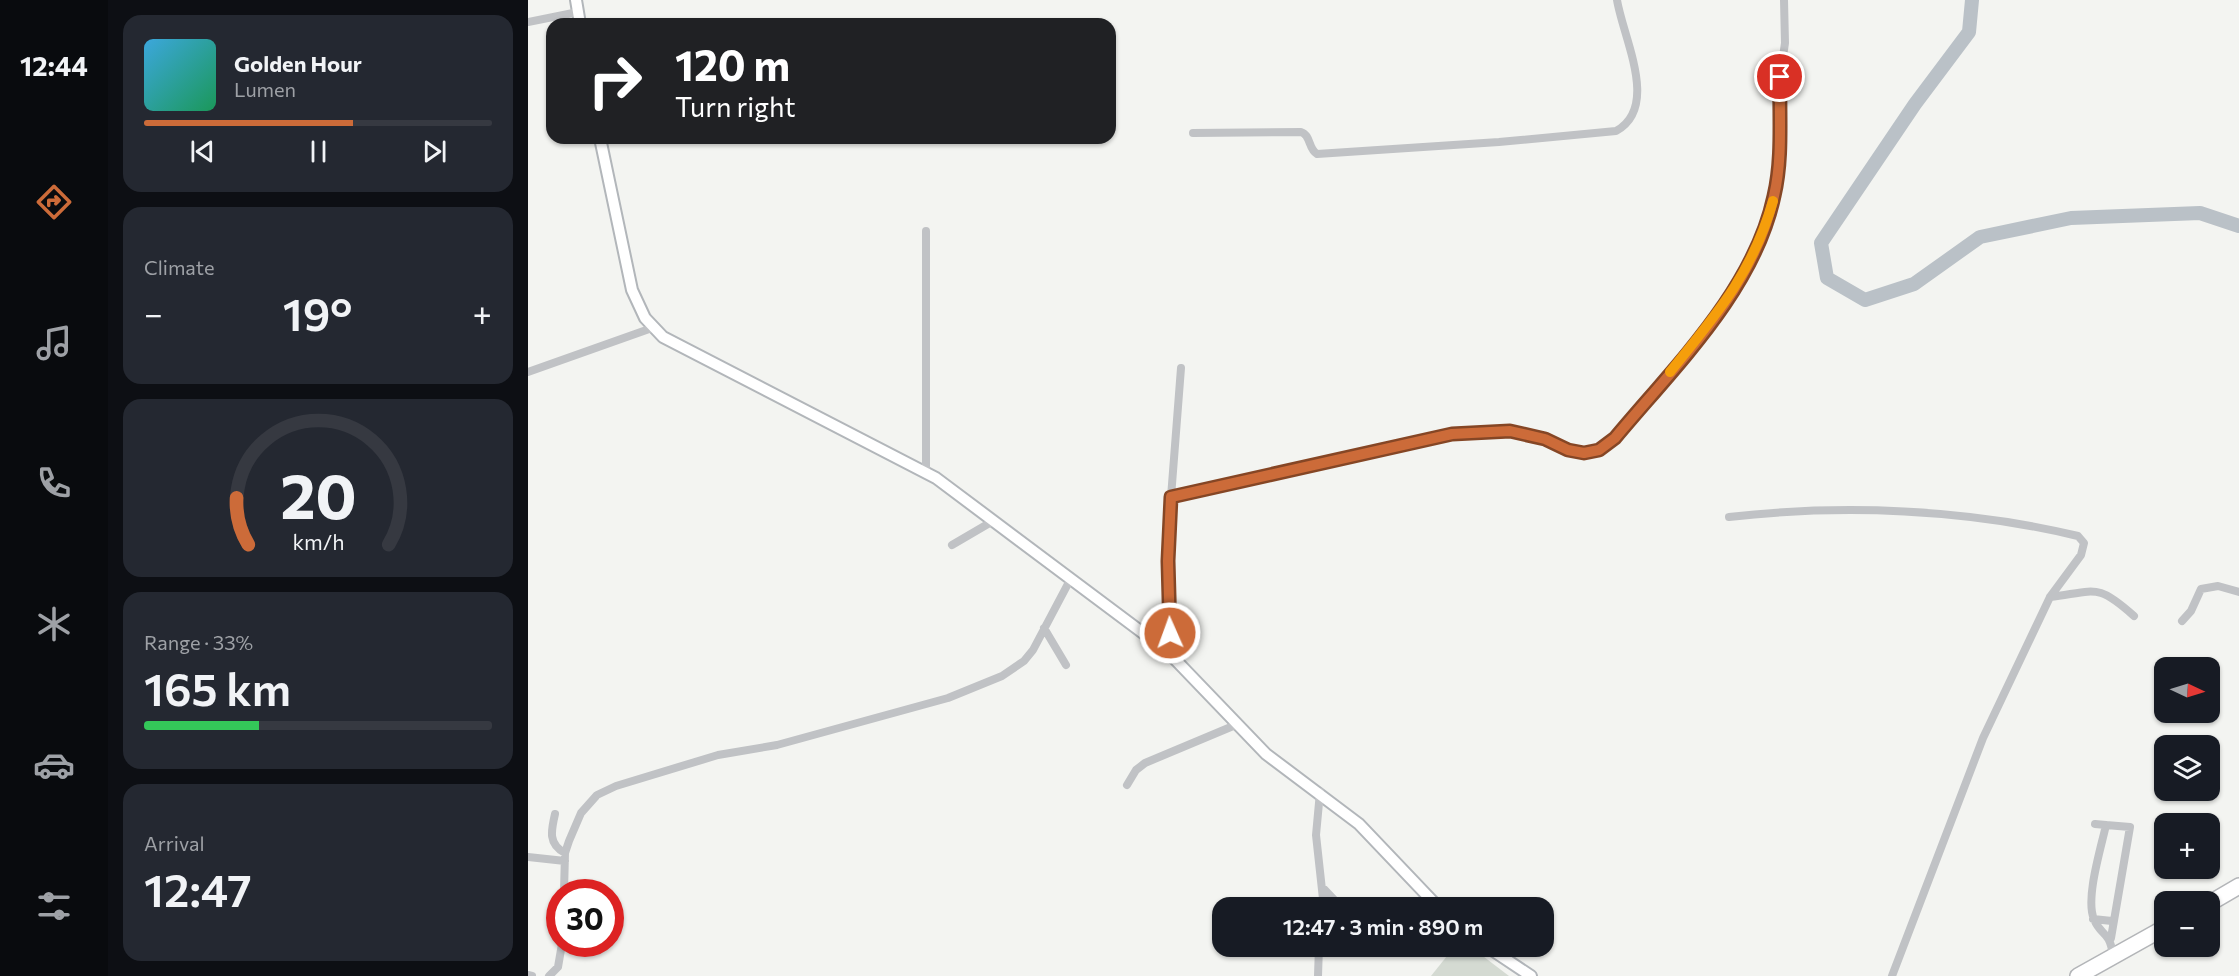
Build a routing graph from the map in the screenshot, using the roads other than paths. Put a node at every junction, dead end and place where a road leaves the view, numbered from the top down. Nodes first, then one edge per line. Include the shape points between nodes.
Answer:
1 (576, 0) edge
2 (1617, 0) edge
3 (1784, 0) edge
4 (578, 12) junction
5 (546, 18) edge
6 (548, 18) edge
7 (579, 18) edge
8 (528, 22) edge
9 (1193, 133) dead end
10 (601, 144) edge
11 (926, 231) dead end
12 (652, 328) junction
13 (1181, 368) dead end
14 (528, 372) edge
15 (926, 471) junction
16 (1171, 497) junction
17 (1729, 517) dead end
18 (993, 521) junction
19 (952, 545) dead end
20 (1070, 580) junction
21 (2239, 592) edge
22 (2050, 597) junction
23 (2134, 616) dead end
24 (2182, 621) dead end
25 (1044, 628) junction
26 (1167, 651) junction
27 (1066, 665) dead end
28 (1238, 724) junction
29 (1127, 785) dead end
30 (1320, 792) junction
31 (555, 814) dead end
32 (2095, 824) dead end
33 (2106, 825) junction
34 (528, 857) edge
35 (565, 857) junction
36 (564, 879) edge
37 (2239, 886) edge
38 (1324, 889) junction
39 (1324, 897) edge
40 (1332, 897) edge
41 (1429, 897) edge
42 (2220, 897) edge
43 (2093, 919) junction
44 (2112, 921) junction
45 (2154, 933) edge
46 (2111, 938) junction
47 (2113, 955) junction
48 (560, 957) edge
49 (1318, 957) edge
50 (1502, 957) edge
51 (549, 976) edge
52 (1318, 976) edge
53 (1531, 976) edge
54 (1892, 976) edge
55 (2078, 976) edge

1 - 4 street
2 - 9 street via 1639,87 1630,120 1616,131 1317,154 1307,135 1301,132
3 - 16 street via 1777,179 1761,240 1719,311 1615,438 1592,453 1584,453 1510,431 1452,434
4 - 6 street
4 - 7 street
5 - 8 street
10 - 12 street via 633,290
11 - 15 street
12 - 14 street
12 - 15 street via 850,435
13 - 16 street
15 - 18 street
16 - 26 street
17 - 22 street via 1835,510 2015,522 2078,537 2084,543 2081,555
18 - 19 street
18 - 20 street
20 - 25 street
20 - 26 street
21 - 24 street via 2218,586 2202,589
22 - 23 street via 2100,591 2110,594
22 - 54 street via 1983,738
25 - 27 street
25 - 35 street via 1033,650 1014,669 964,692 812,736 718,756 605,790 581,813
26 - 28 street
28 - 29 street via 1145,763
28 - 30 street via 1266,754
30 - 38 street via 1316,835
30 - 41 street via 1359,824
31 - 35 street via 551,838
32 - 33 street
33 - 43 street via 2092,897
33 - 44 street via 2130,827
34 - 35 street
35 - 36 street
37 - 42 highway
38 - 39 street
38 - 40 street
43 - 44 street
43 - 46 street
44 - 46 street
45 - 47 highway
46 - 47 street
47 - 55 highway
48 - 51 street via 558,967
49 - 52 street
50 - 53 street

